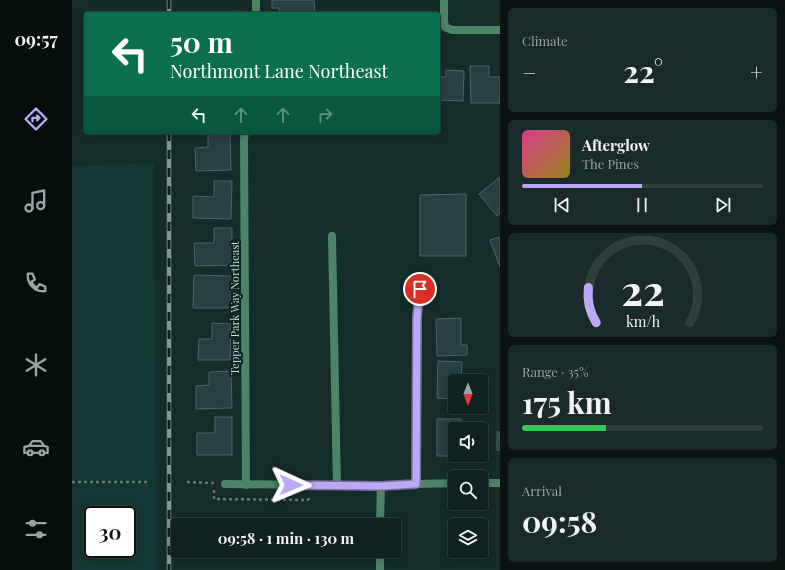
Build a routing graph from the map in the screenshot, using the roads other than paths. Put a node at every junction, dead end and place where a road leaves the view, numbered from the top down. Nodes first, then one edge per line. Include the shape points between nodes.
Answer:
1 (256, 0) edge
2 (444, 0) edge
3 (256, 12) edge
4 (500, 30) edge
5 (245, 134) edge
6 (332, 236) dead end
7 (420, 289) dead end
8 (448, 483) edge
9 (488, 483) edge
10 (500, 483) edge
11 (225, 484) dead end
12 (416, 484) junction
13 (246, 485) junction
14 (337, 486) junction
15 (381, 486) junction
16 (380, 518) edge
17 (380, 558) edge
18 (380, 570) edge

1 - 3 street
2 - 4 street via 445,27 452,30
5 - 13 street, Tepper Park Way Northeast
6 - 14 street
7 - 12 street via 417,317
8 - 12 street
9 - 10 street
11 - 13 street
12 - 15 street
13 - 14 street
14 - 15 street
15 - 16 street
17 - 18 street

